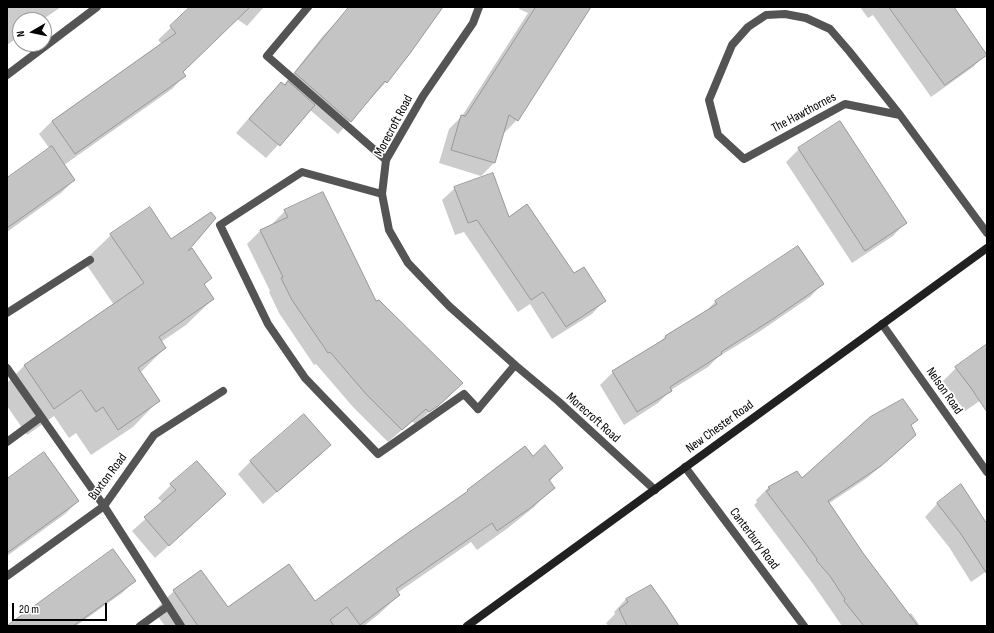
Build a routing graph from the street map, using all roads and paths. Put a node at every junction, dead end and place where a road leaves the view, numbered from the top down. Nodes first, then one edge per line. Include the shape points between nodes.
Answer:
1 (97, 7) edge
2 (308, 7) edge
3 (479, 7) edge
4 (7, 75) edge
5 (900, 114) junction
6 (386, 160) junction
7 (382, 194) junction
8 (987, 233) edge
9 (987, 248) edge
10 (90, 260) dead end
11 (7, 313) edge
12 (882, 324) junction
13 (515, 365) junction
14 (7, 368) edge
15 (223, 391) dead end
16 (41, 417) junction
17 (7, 442) edge
18 (984, 463) edge
19 (685, 467) junction
20 (987, 472) edge
21 (655, 490) junction
22 (104, 506) junction
23 (7, 576) edge
24 (168, 606) junction
25 (140, 626) edge
26 (181, 626) edge
27 (467, 626) edge
28 (804, 626) edge

1 - 4 street
2 - 6 street via 267,56
3 - 6 street, Morecroft Road via 473,23 423,96
5 - 5 street, The Hawthornes via 845,104 744,159 718,135 709,100 732,45 748,27 766,15 785,14 806,18 830,29
5 - 8 street
6 - 7 street, Morecroft Road
7 - 13 street, Morecroft Road via 389,230 408,263 449,306
7 - 13 street via 302,172 220,225 268,324 305,378 378,454 464,394 478,409
9 - 12 main road, New Chester Road
10 - 11 street
12 - 18 street, Nelson Road
12 - 19 main road, New Chester Road
13 - 21 street, Morecroft Road
14 - 16 street
15 - 22 street, Buxton Road via 154,435
16 - 17 street
16 - 22 street
18 - 20 street, Nelson Road
19 - 21 main road, New Chester Road
19 - 28 street, Canterbury Road
21 - 27 main road, New Chester Road
22 - 23 street, Buxton Road
22 - 24 street
24 - 25 street
24 - 26 street

